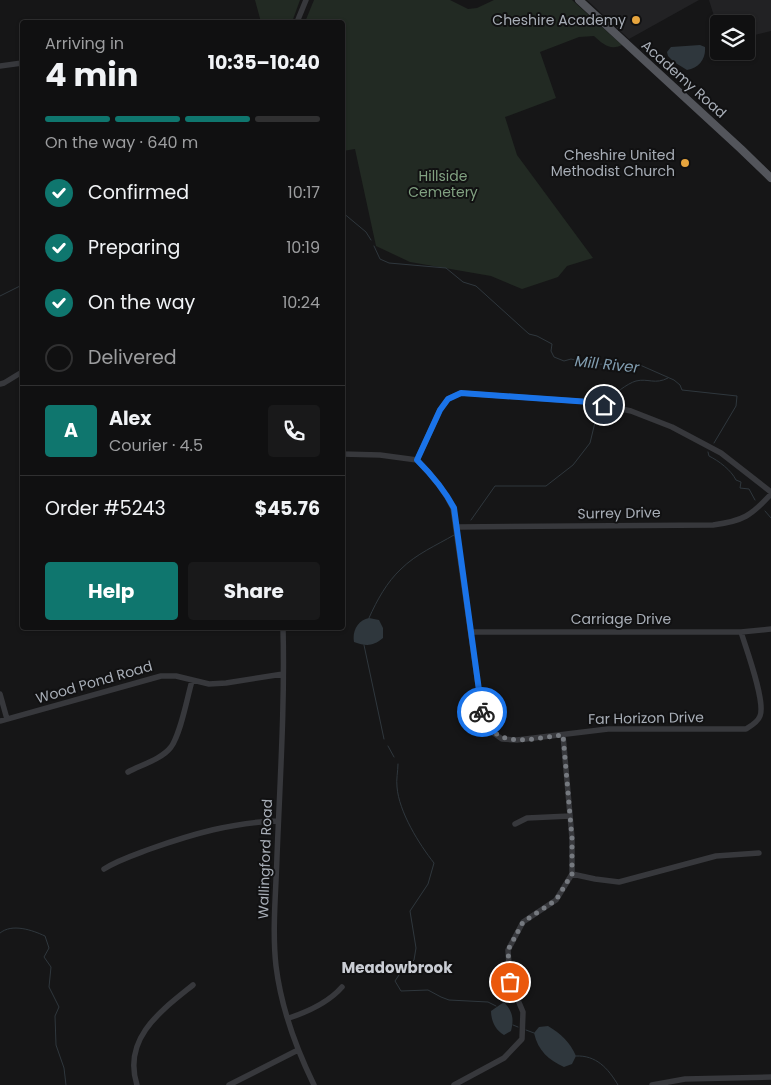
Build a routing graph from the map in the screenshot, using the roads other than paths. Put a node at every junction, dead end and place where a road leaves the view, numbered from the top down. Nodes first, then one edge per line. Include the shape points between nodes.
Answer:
1 (306, 0) edge
2 (579, 0) edge
3 (299, 20) edge
4 (20, 63) edge
5 (0, 66) edge
6 (771, 178) edge
7 (20, 373) edge
8 (0, 384) edge
9 (345, 454) edge
10 (417, 460) junction
11 (771, 493) edge
12 (457, 527) junction
13 (771, 628) edge
14 (283, 630) edge
15 (472, 632) junction
16 (741, 632) junction
17 (283, 674) junction
18 (192, 680) junction
19 (0, 694) edge
20 (3, 720) edge
21 (563, 735) junction
22 (128, 772) dead end
23 (570, 816) junction
24 (278, 821) junction
25 (515, 824) dead end
26 (759, 852) dead end
27 (104, 869) dead end
28 (572, 874) junction
29 (193, 985) dead end
30 (342, 987) dead end
31 (288, 1018) junction
32 (298, 1050) junction
33 (771, 1077) edge
34 (709, 1078) junction
35 (137, 1085) edge
36 (229, 1085) edge
37 (314, 1085) edge
38 (454, 1085) edge
39 (652, 1085) edge
40 (711, 1085) edge

1 - 3 street
2 - 6 main road, Academy Road
4 - 5 street
7 - 8 street
9 - 10 street
10 - 11 street via 440,410 448,399 461,393 590,402 631,411 672,426 721,453
10 - 12 street, Far Horizon Drive via 446,493 454,508
11 - 12 street, Surrey Drive via 745,518 713,525
12 - 15 street, Far Horizon Drive
13 - 16 street, Carriage Drive
14 - 17 street, Wallingford Road
15 - 16 street, Carriage Drive
15 - 21 street, Far Horizon Drive via 482,713 492,732 502,739 517,740
16 - 21 street, Far Horizon Drive via 762,710 757,721 746,729 608,729
17 - 18 street, Wood Pond Road via 226,684
17 - 24 street, Wallingford Road
18 - 20 street, Wood Pond Road via 161,676
18 - 22 street via 171,747 161,756
19 - 20 street
21 - 23 street
23 - 25 street via 527,818
23 - 28 street
24 - 27 street via 246,822 196,833 116,861
24 - 31 street, Wallingford Road via 275,958
26 - 28 street via 716,856 619,882
28 - 38 street via 556,900 523,922 508,950 510,982 523,1012 522,1039 504,1058
29 - 35 street via 159,1013 141,1035 134,1068
30 - 31 street via 334,996
31 - 32 street, Wallingford Road
32 - 36 street
32 - 37 street, Wallingford Road
33 - 34 street
34 - 39 street
34 - 40 street

